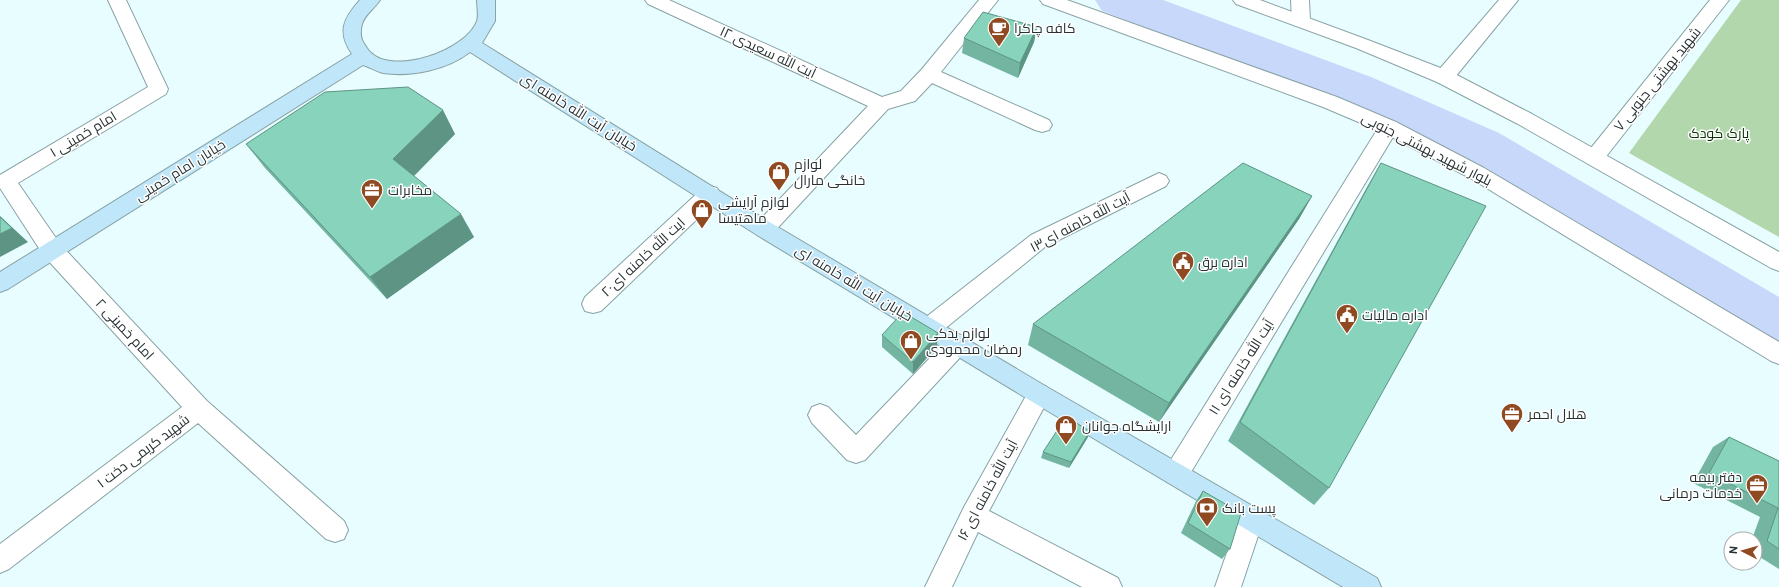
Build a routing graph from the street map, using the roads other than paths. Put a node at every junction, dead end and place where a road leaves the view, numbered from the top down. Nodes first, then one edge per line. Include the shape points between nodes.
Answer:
1 (371, 0) edge
2 (486, 0) edge
3 (654, 0) edge
4 (989, 0) edge
5 (1049, 0) edge
6 (1242, 0) edge
7 (1300, 0) edge
8 (1508, 0) edge
9 (1720, 0) edge
10 (120, 6) edge
11 (1301, 21) junction
12 (470, 44) junction
13 (361, 57) junction
14 (929, 74) junction
15 (1444, 77) junction
16 (881, 104) junction
17 (1042, 124) dead end
18 (1389, 127) junction
19 (1594, 158) junction
20 (1159, 181) dead end
21 (710, 194) junction
22 (764, 229) junction
23 (52, 250) junction
24 (1779, 262) edge
25 (0, 283) edge
26 (593, 304) dead end
27 (929, 328) junction
28 (958, 344) junction
29 (1779, 354) edge
30 (1039, 394) junction
31 (199, 408) junction
32 (820, 415) dead end
33 (1176, 474) junction
34 (973, 516) junction
35 (1251, 518) junction
36 (335, 530) dead end
37 (0, 560) edge
38 (938, 587) edge
39 (1109, 587) edge
40 (1228, 587) edge
41 (1368, 587) edge

1 - 13 main road via 353,23 351,36 354,48
2 - 12 main road via 489,9 487,21 481,33
3 - 16 street, آیت الله سعیدی ۱۲
4 - 14 street
5 - 18 street, بلوار شهید بهشتی جنوبی via 1330,102
6 - 11 street
7 - 11 street
8 - 15 street
9 - 19 street, شهید بهشتی جنوبی ۷
10 - 23 street, امام خمینی ۱ via 159,89 6,181
11 - 15 street
12 - 13 main road via 454,55 415,67 395,68
12 - 21 main road, خیابان آیت الله خامنه ای
13 - 23 main road, خیابان امام خمینی
14 - 16 street via 908,96
14 - 17 street
15 - 19 street
16 - 22 street
18 - 29 street, بلوار شهید بهشتی جنوبی via 1477,173
18 - 33 street, آیت الله خامنه ای ۱۱
19 - 24 street
20 - 27 street, آیت الله خامنه ای۱۳ via 1038,241
21 - 22 main road, خیابان آیت الله خامنه ای
21 - 26 street, ایت الله خامنه ای۲۰
22 - 27 main road, خیابان آیت الله خامنه ای
23 - 25 main road, خیابان امام خمینی
23 - 31 street, امام خمینی ۲
27 - 28 main road, خیابان آیت الله خامنه ای
28 - 30 main road, خیابان آیت الله خامنه ای
28 - 32 street via 856,452
30 - 33 main road, خیابان آیت الله خامنه ای
30 - 34 street, آیت الله خامنه ای ۱۶
31 - 36 street, شهید کریمی دخت ۱
31 - 37 street, شهید کریمی دخت ۱
33 - 35 main road, خیابان آیت الله خامنه ای
34 - 38 street, آیت الله خامنه ای ۱۶
34 - 39 street
35 - 40 street
35 - 41 main road, خیابان آیت الله خامنه ای

